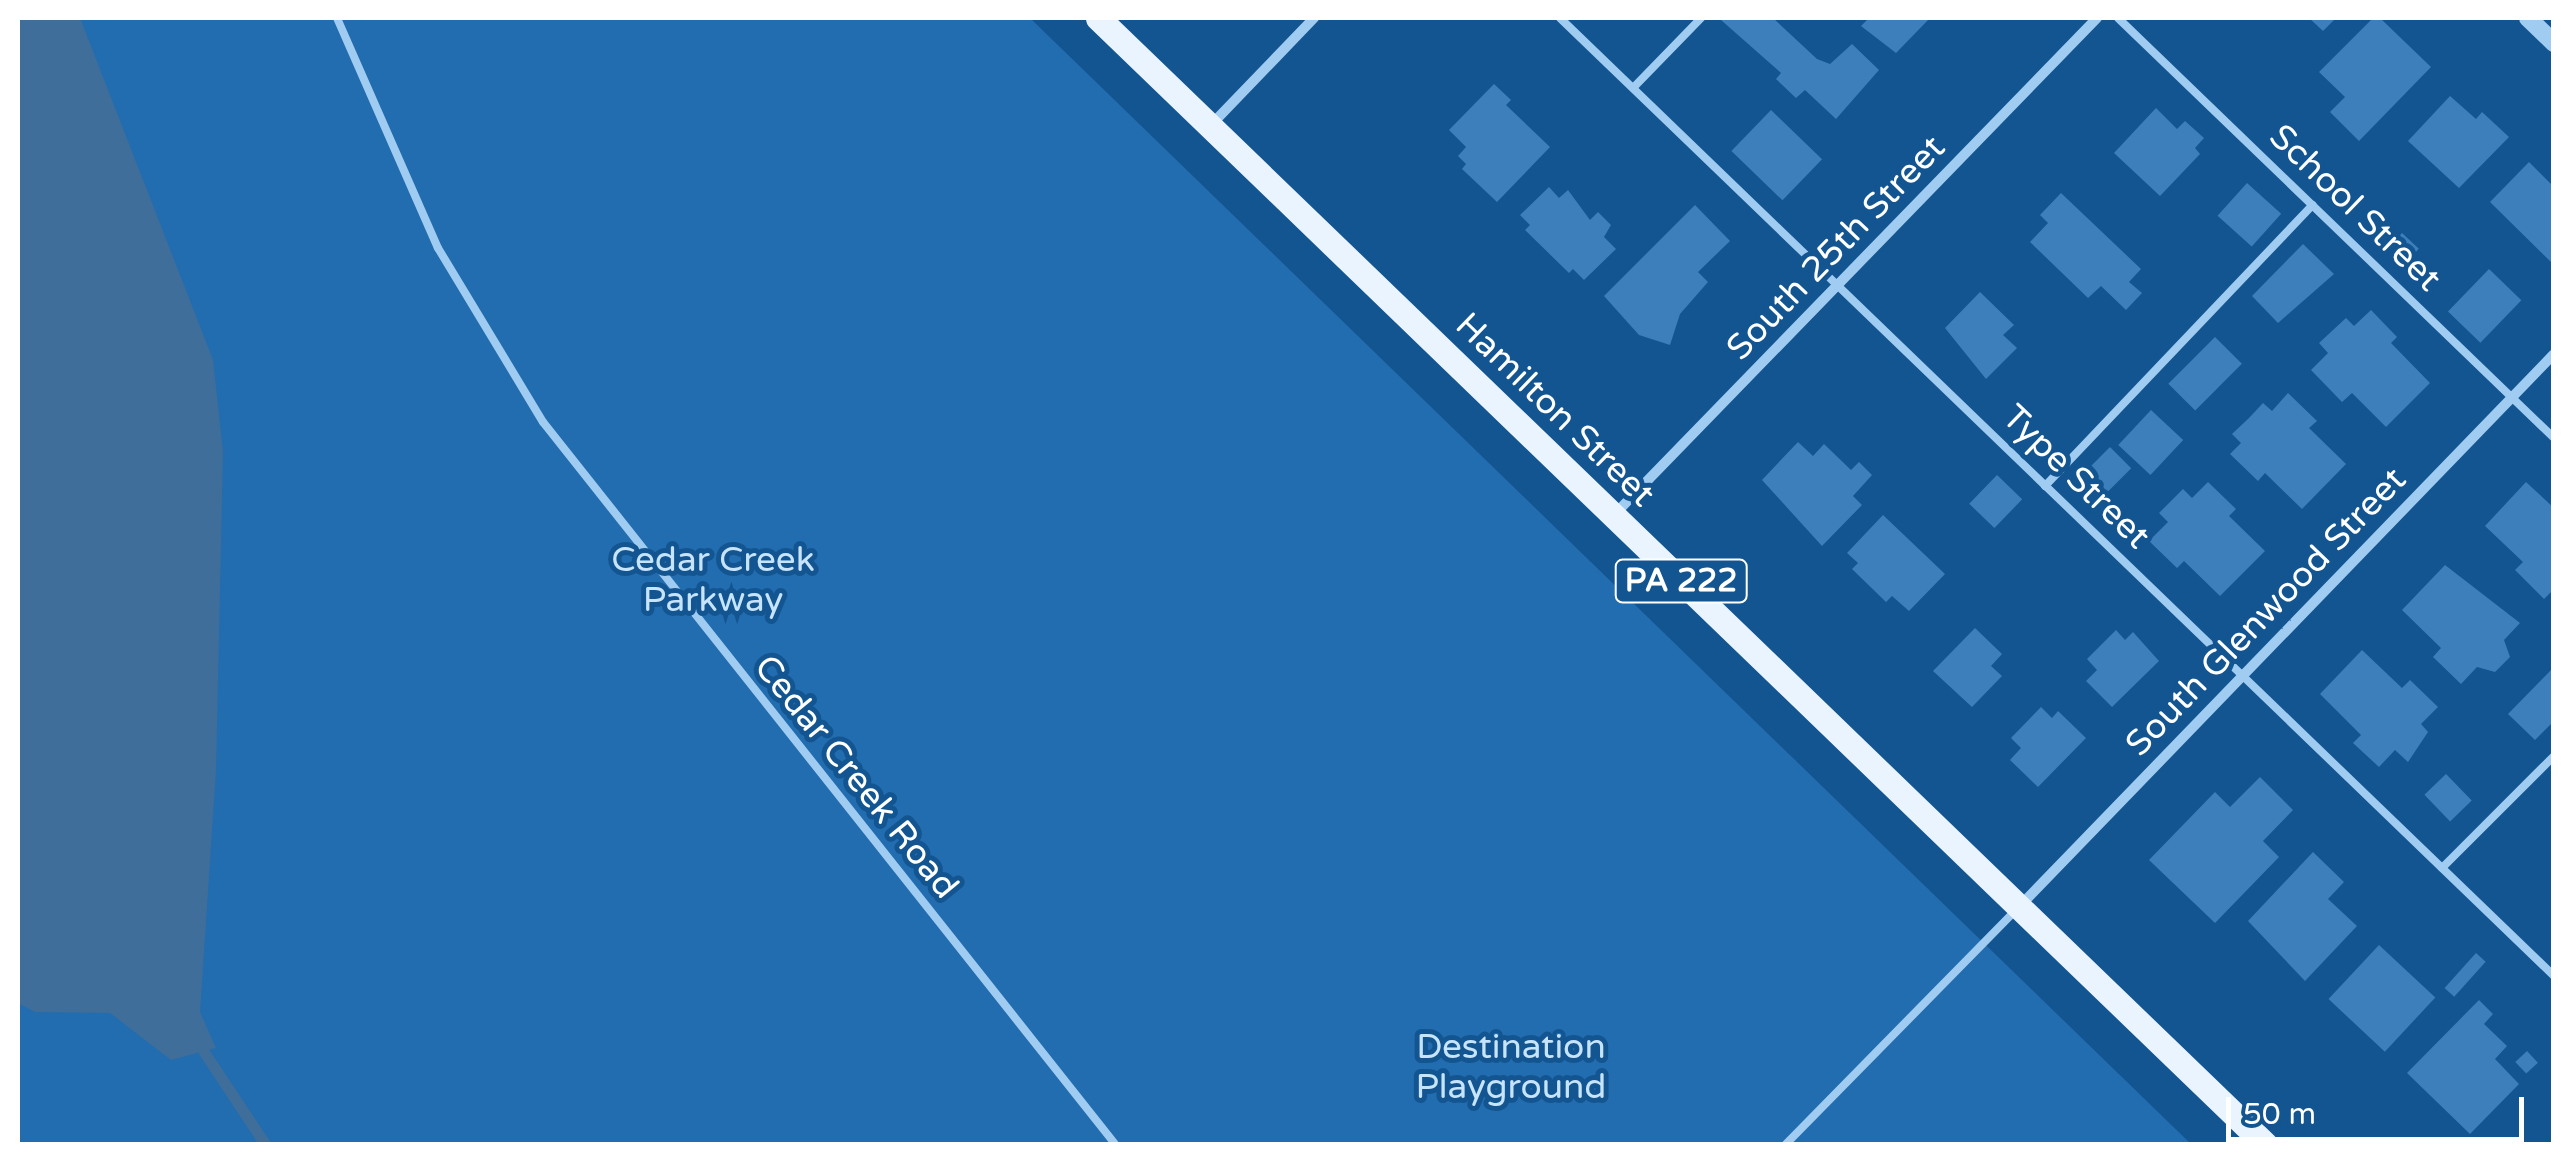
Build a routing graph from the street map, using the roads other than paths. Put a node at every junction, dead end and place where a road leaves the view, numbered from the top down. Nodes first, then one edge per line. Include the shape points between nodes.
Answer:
1 (337, 18) edge
2 (1098, 18) edge
3 (1314, 18) edge
4 (1560, 18) edge
5 (1701, 18) edge
6 (2097, 18) edge
7 (2118, 18) edge
8 (2528, 18) edge
9 (2554, 43) edge
10 (1633, 88) junction
11 (1210, 126) junction
12 (2313, 205) junction
13 (1838, 286) junction
14 (2554, 354) edge
15 (2512, 397) junction
16 (2554, 438) edge
17 (2045, 486) junction
18 (1614, 516) junction
19 (2242, 676) junction
20 (2554, 756) edge
21 (2442, 868) junction
22 (2018, 908) junction
23 (2554, 976) edge
24 (1115, 1144) edge
25 (1786, 1144) edge
26 (2265, 1144) edge

1 - 24 lane, Cedar Creek Road via 438,248 543,422
2 - 11 main road, Hamilton Street / PA 222
3 - 11 street
4 - 10 lane, Type Street
5 - 10 lane
6 - 13 street, South 25th Street
7 - 12 lane, School Street
8 - 9 street
10 - 13 lane, Type Street
11 - 18 main road, Hamilton Street / PA 222
12 - 15 lane, School Street
12 - 17 lane
13 - 17 lane, Type Street
13 - 18 street, South 25th Street
14 - 15 street, South Glenwood Street
15 - 16 lane, School Street
15 - 19 street, South Glenwood Street
17 - 19 lane, Type Street
18 - 22 main road, Hamilton Street / PA 222
19 - 21 lane, Type Street
19 - 22 street, South Glenwood Street
20 - 21 lane
21 - 23 lane, Type Street
22 - 25 lane
22 - 26 main road, Hamilton Street / PA 222

